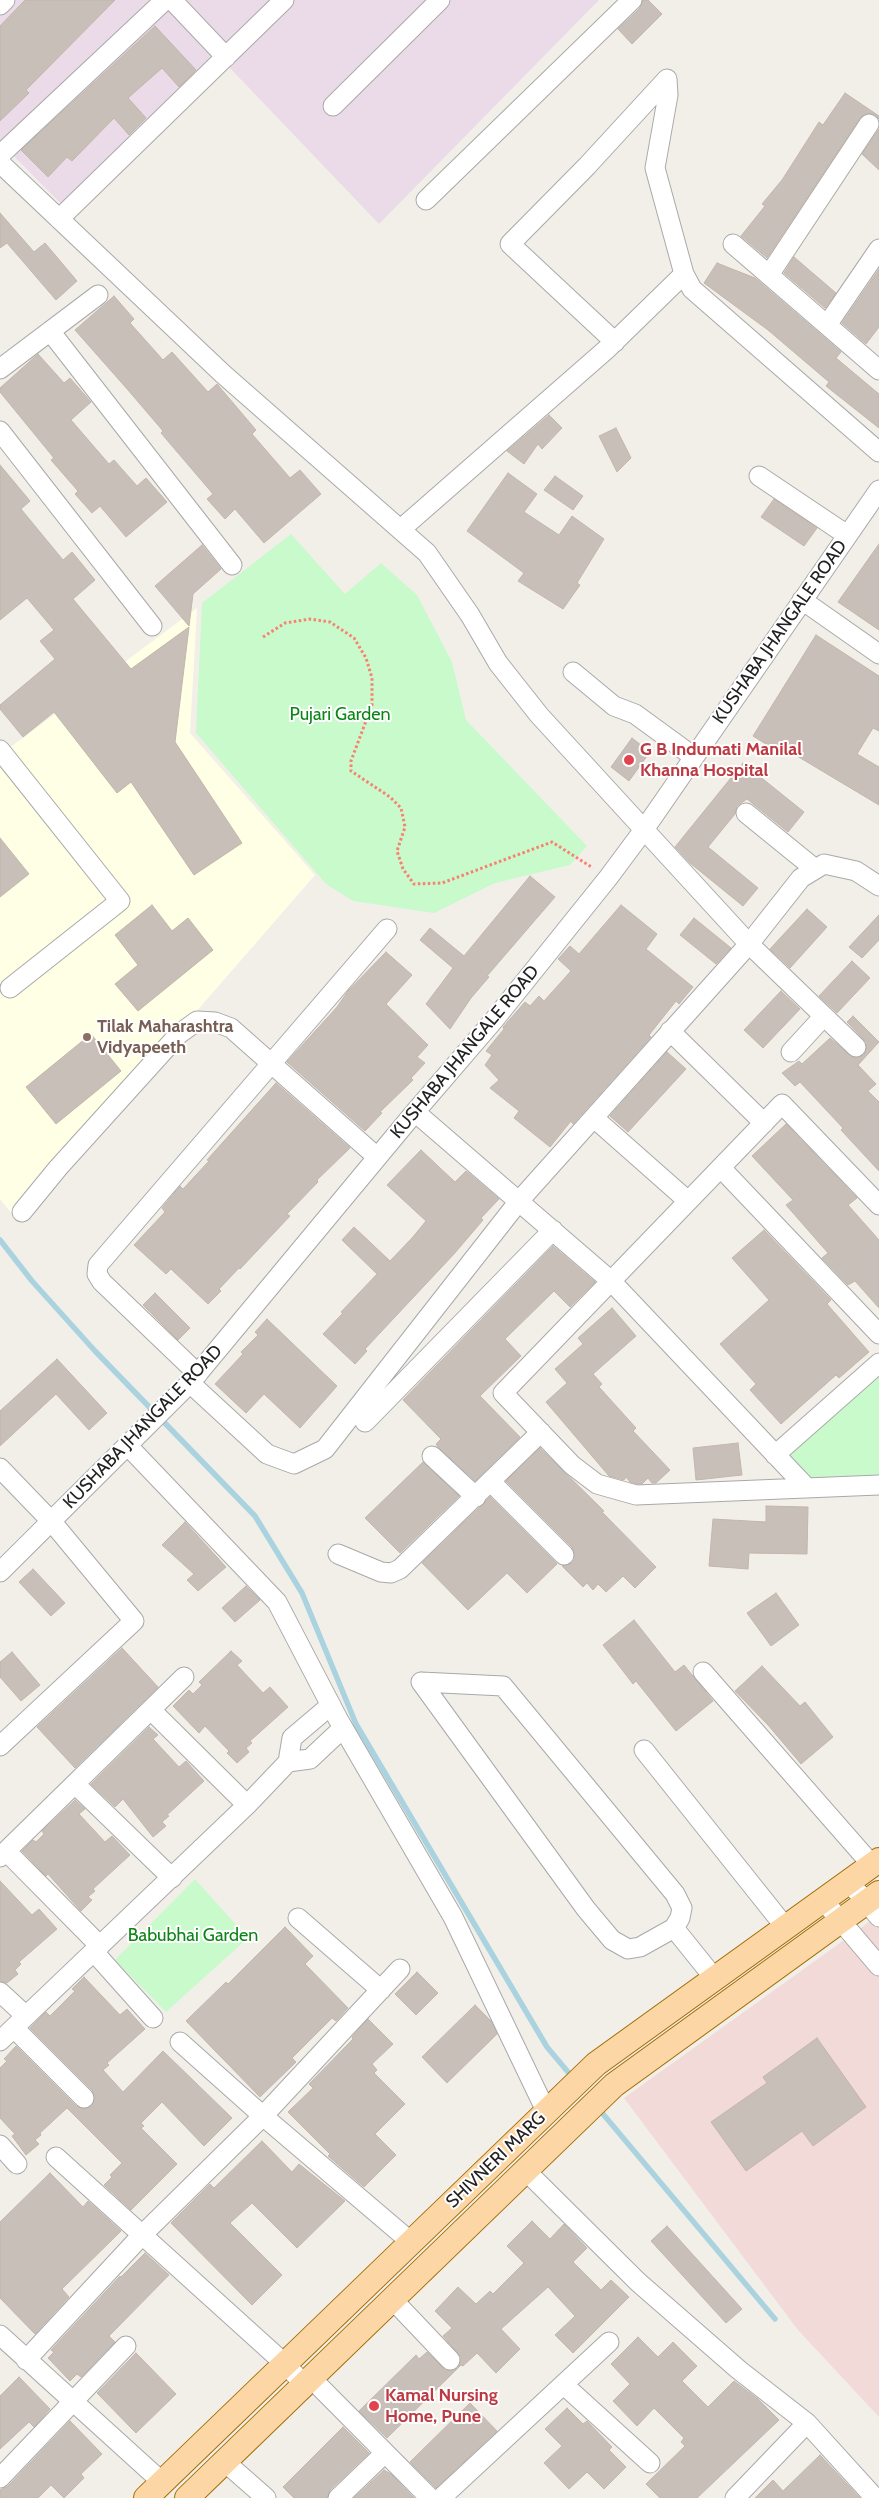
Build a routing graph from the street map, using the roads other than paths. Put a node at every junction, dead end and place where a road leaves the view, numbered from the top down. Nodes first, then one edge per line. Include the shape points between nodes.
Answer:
1 (5, 0) edge
2 (165, 0) edge
3 (172, 0) edge
4 (284, 0) edge
5 (632, 0) edge
6 (436, 2) edge
7 (0, 5) edge
8 (226, 57) junction
9 (333, 106) dead end
10 (869, 124) dead end
11 (0, 155) edge
12 (0, 164) edge
13 (426, 200) dead end
14 (59, 219) junction
15 (733, 244) dead end
16 (879, 249) edge
17 (684, 274) junction
18 (769, 275) junction
19 (98, 295) dead end
20 (827, 325) junction
21 (50, 331) junction
22 (615, 342) junction
23 (0, 369) edge
24 (879, 370) edge
25 (0, 431) edge
26 (879, 452) edge
27 (759, 476) dead end
28 (879, 490) edge
29 (872, 514) edge
30 (401, 529) junction
31 (847, 535) junction
32 (232, 565) dead end
33 (802, 600) junction
34 (152, 626) dead end
35 (879, 654) edge
36 (573, 672) dead end
37 (0, 750) edge
38 (694, 757) junction
39 (746, 813) dead end
40 (642, 831) junction
41 (815, 869) junction
42 (879, 886) edge
43 (388, 929) dead end
44 (748, 944) junction
45 (10, 988) dead end
46 (824, 1016) junction
47 (670, 1032) junction
48 (856, 1046) dead end
49 (791, 1052) dead end
50 (272, 1063) junction
51 (415, 1112) junction
52 (594, 1118) junction
53 (764, 1122) junction
54 (377, 1157) junction
55 (721, 1168) junction
56 (519, 1201) junction
57 (688, 1201) junction
58 (879, 1205) edge
59 (22, 1212) dead end
60 (553, 1230) junction
61 (610, 1282) junction
62 (879, 1334) edge
63 (879, 1363) edge
64 (189, 1384) junction
65 (365, 1422) dead end
66 (541, 1432) junction
67 (134, 1440) junction
68 (776, 1455) junction
69 (432, 1456) dead end
70 (0, 1468) edge
71 (491, 1482) junction
72 (879, 1484) edge
73 (807, 1488) junction
74 (476, 1497) junction
75 (52, 1522) junction
76 (338, 1554) dead end
77 (564, 1554) dead end
78 (0, 1572) edge
79 (703, 1672) dead end
80 (184, 1677) dead end
81 (331, 1705) junction
82 (151, 1710) junction
83 (343, 1728) junction
84 (0, 1746) edge
85 (644, 1750) dead end
86 (288, 1762) junction
87 (75, 1784) junction
88 (248, 1805) junction
89 (3, 1854) edge
90 (876, 1863) edge
91 (172, 1878) junction
92 (849, 1882) junction
93 (823, 1900) junction
94 (875, 1904) edge
95 (298, 1918) dead end
96 (840, 1922) junction
97 (674, 1928) junction
98 (786, 1928) junction
99 (97, 1949) junction
100 (879, 1966) edge
101 (400, 1969) dead end
102 (715, 1979) junction
103 (381, 1990) junction
104 (0, 1992) edge
105 (153, 2018) dead end
106 (13, 2028) edge
107 (180, 2042) dead end
108 (84, 2098) dead end
109 (553, 2105) junction
110 (263, 2116) junction
111 (0, 2145) edge
112 (56, 2156) dead end
113 (17, 2164) dead end
114 (526, 2171) junction
115 (142, 2234) junction
116 (411, 2242) junction
117 (393, 2300) junction
118 (0, 2335) edge
119 (609, 2342) dead end
120 (126, 2346) dead end
121 (26, 2360) junction
122 (450, 2360) dead end
123 (285, 2364) junction
124 (308, 2382) junction
125 (564, 2385) junction
126 (73, 2399) junction
127 (806, 2423) junction
128 (385, 2454) junction
129 (225, 2462) junction
130 (650, 2463) dead end
131 (0, 2478) edge
132 (154, 2490) edge
133 (187, 2498) edge
134 (266, 2498) edge
135 (338, 2498) edge
136 (430, 2498) edge
137 (441, 2498) edge
138 (735, 2498) edge
139 (874, 2498) edge

1 - 7 street
2 - 11 street
3 - 8 street
4 - 8 street
5 - 13 street
6 - 9 street
8 - 14 street
10 - 18 street
12 - 14 street
14 - 30 street via 223,374
15 - 18 street
16 - 20 street
17 - 22 street
17 - 22 street via 654,168 668,95 667,79 510,244
17 - 26 street via 692,289
18 - 20 street
19 - 21 street
20 - 24 street
21 - 23 street
21 - 32 street
22 - 30 street
25 - 34 street
27 - 31 street
28 - 29 street, KUSHABA JHANGALE ROAD
29 - 31 street, KUSHABA JHANGALE ROAD
30 - 40 street via 427,553 470,615 498,663 539,715
31 - 33 street, KUSHABA JHANGALE ROAD
33 - 35 street
33 - 38 street, KUSHABA JHANGALE ROAD
36 - 38 street via 614,706 635,714
37 - 45 street via 120,900
38 - 40 street, KUSHABA JHANGALE ROAD
39 - 41 street
40 - 44 street
40 - 51 street, KUSHABA JHANGALE ROAD via 494,1020
41 - 42 street via 824,864 856,871
41 - 44 street via 801,878
43 - 50 street
44 - 46 street
44 - 47 street
46 - 48 street
46 - 49 street
47 - 52 street
47 - 53 street
50 - 54 street
50 - 59 street via 231,1028 197,1021 179,1034
50 - 64 street via 98,1265 97,1274 102,1282
51 - 54 street, KUSHABA JHANGALE ROAD
51 - 56 street
52 - 56 street
52 - 57 street
53 - 55 street
53 - 58 street via 782,1104
54 - 64 street, KUSHABA JHANGALE ROAD
55 - 57 street
55 - 62 street
56 - 60 street
56 - 64 street via 325,1449 294,1464 266,1454
57 - 61 street
60 - 61 street
60 - 65 street
61 - 66 street via 503,1393
61 - 68 street
63 - 68 street
64 - 67 street, KUSHABA JHANGALE ROAD
66 - 71 street
66 - 73 street via 597,1484 636,1495
67 - 75 street, KUSHABA JHANGALE ROAD
67 - 81 street via 277,1602
68 - 73 street
69 - 74 street
70 - 75 street
71 - 74 street
71 - 77 street
72 - 73 street
74 - 76 street via 400,1569 391,1573
75 - 78 street, KUSHABA JHANGALE ROAD
75 - 84 street via 134,1621
79 - 90 street
80 - 82 street
81 - 83 street
81 - 86 street via 292,1738
82 - 87 street
82 - 88 street
83 - 86 street via 310,1759
83 - 109 street via 453,1917
85 - 98 street
86 - 88 street
87 - 89 street
87 - 91 street
88 - 91 street
89 - 99 street
90 - 92 main road, SHIVNERI MARG
91 - 99 street
92 - 93 main road, SHIVNERI MARG
92 - 94 street
93 - 96 street
93 - 98 main road, SHIVNERI MARG
94 - 96 main road, SHIVNERI MARG
95 - 103 street
96 - 100 street
96 - 114 main road, SHIVNERI MARG via 614,2085
97 - 97 street via 640,1947 628,1949 612,1940 421,1682 504,1686 675,1894 682,1908
97 - 102 street
98 - 102 main road, SHIVNERI MARG
99 - 105 street
99 - 106 street
101 - 103 street
102 - 109 main road, SHIVNERI MARG via 596,2064
103 - 110 street
104 - 106 street
106 - 108 street
107 - 110 street
109 - 116 main road, SHIVNERI MARG
110 - 115 street
110 - 116 street
111 - 113 street
112 - 115 street
114 - 117 main road, SHIVNERI MARG
114 - 127 street via 638,2282
115 - 121 street
115 - 123 street
116 - 123 main road, SHIVNERI MARG
117 - 122 street
117 - 124 main road, SHIVNERI MARG
118 - 121 street
119 - 125 street
120 - 126 street
121 - 126 street
123 - 124 street
123 - 132 main road, SHIVNERI MARG
124 - 128 street
124 - 129 main road, SHIVNERI MARG
125 - 130 street
125 - 137 street
126 - 131 street
126 - 132 street
127 - 138 street
127 - 139 street
128 - 135 street
128 - 136 street
129 - 133 main road, SHIVNERI MARG
129 - 134 street

